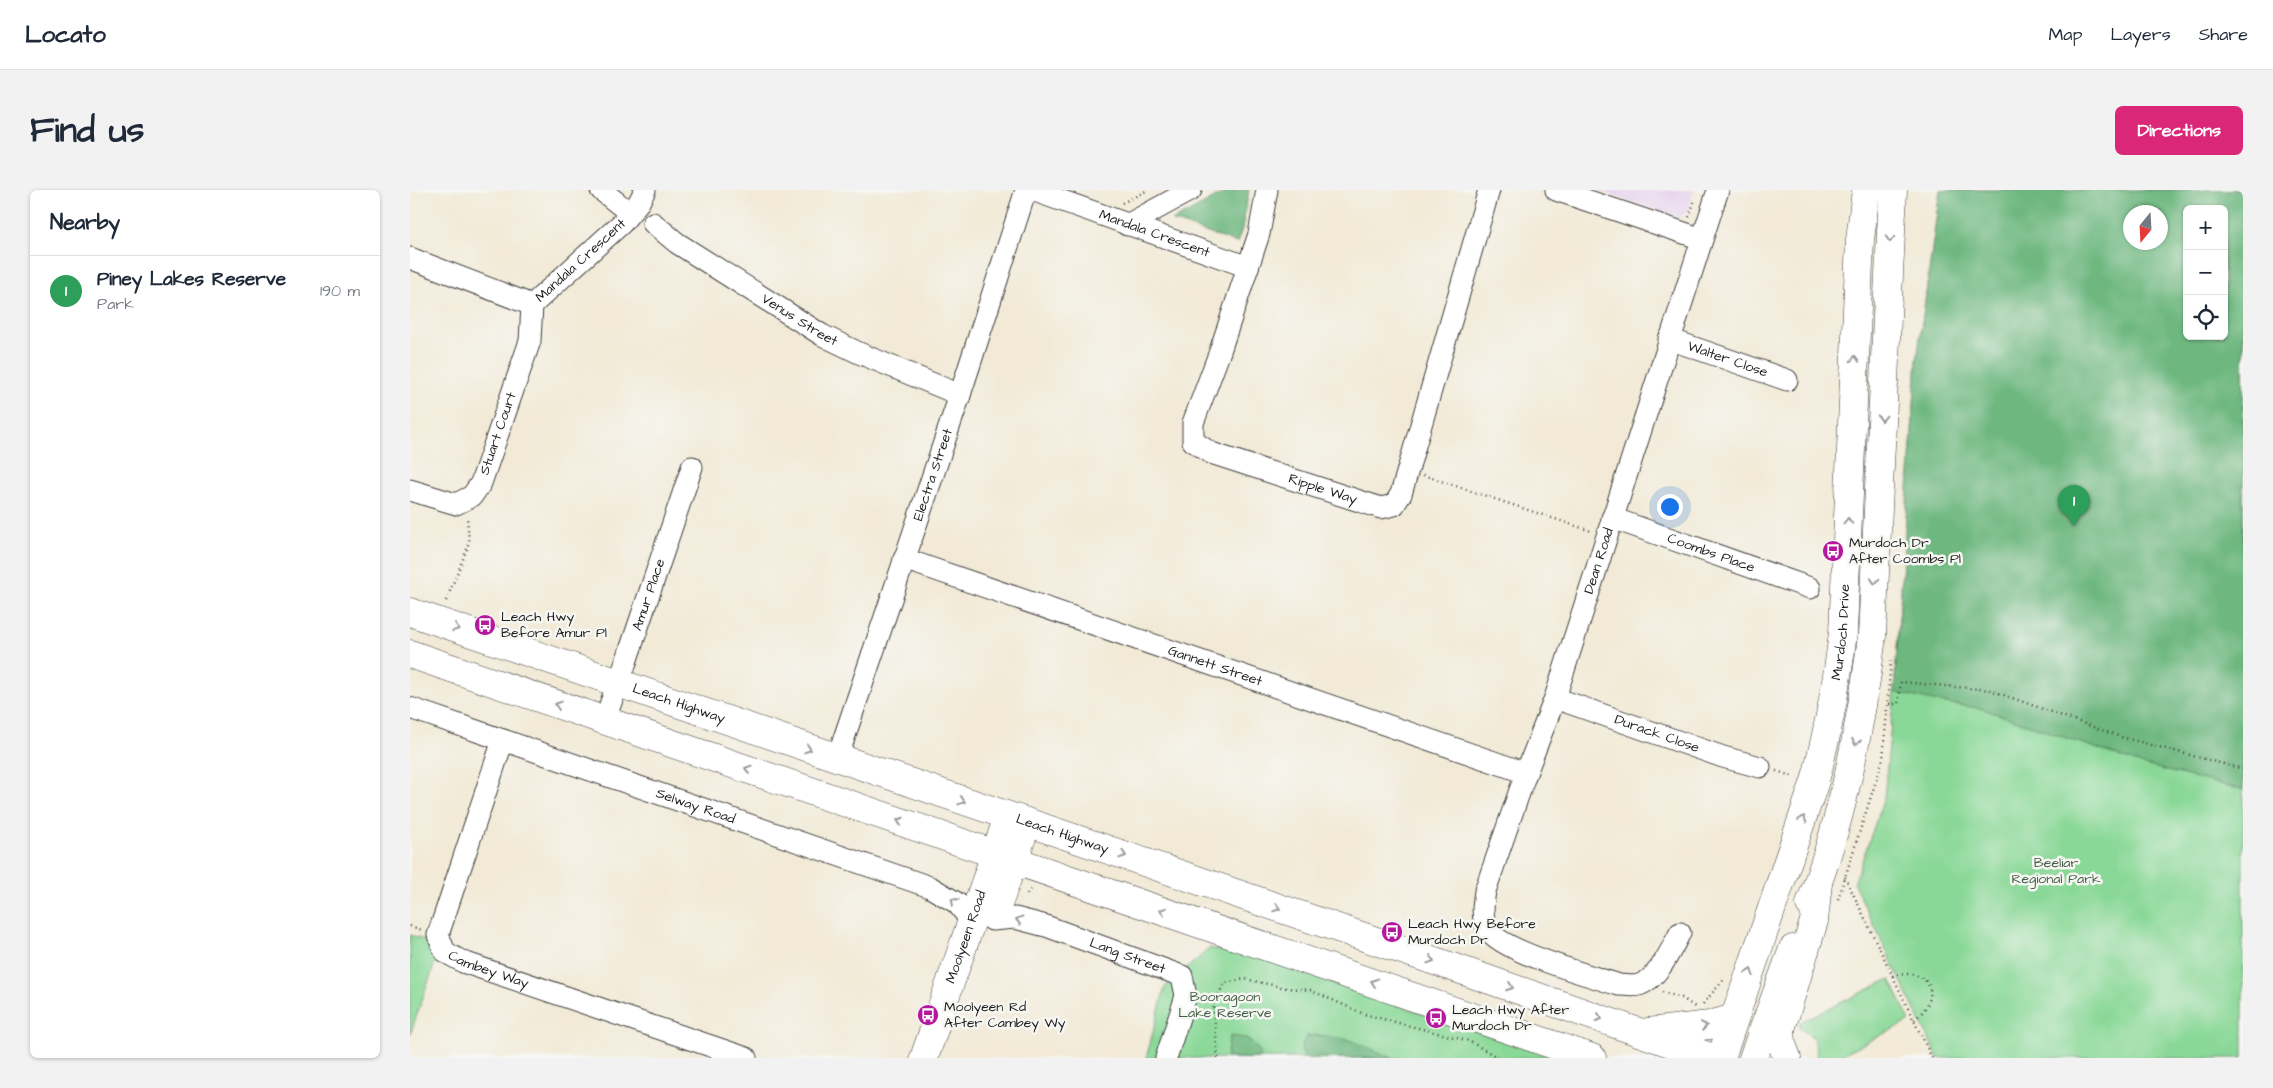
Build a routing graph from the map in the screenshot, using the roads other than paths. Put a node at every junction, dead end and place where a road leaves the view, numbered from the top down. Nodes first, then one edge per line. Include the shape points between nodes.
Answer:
1 (601, 190) edge
2 (645, 190) edge
3 (1026, 190) edge
4 (1032, 190) edge
5 (1192, 190) edge
6 (1267, 190) edge
7 (1490, 190) edge
8 (1556, 190) edge
9 (1718, 190) edge
10 (1866, 190) edge
11 (1893, 190) edge
12 (630, 213) junction
13 (653, 223) dead end
14 (1127, 225) junction
15 (1702, 239) junction
16 (410, 258) edge
17 (1248, 267) junction
18 (532, 305) junction
19 (1669, 340) junction
20 (1787, 380) dead end
21 (960, 395) junction
22 (692, 467) dead end
23 (410, 490) edge
24 (1609, 528) junction
25 (904, 559) junction
26 (1810, 588) dead end
27 (410, 612) edge
28 (410, 654) edge
29 (618, 684) junction
30 (1554, 698) junction
31 (410, 708) edge
32 (604, 721) junction
33 (503, 740) junction
34 (837, 759) junction
35 (1760, 766) road end
36 (1526, 773) junction
37 (1018, 820) junction
38 (1005, 857) junction
39 (1818, 883) junction
40 (982, 921) junction
41 (1680, 933) dead end
42 (1464, 971) junction
43 (1453, 1009) junction
44 (1734, 1018) junction
45 (1639, 1032) junction
46 (746, 1058) edge
47 (924, 1058) edge
48 (937, 1058) edge
49 (1166, 1058) edge
50 (1592, 1058) edge
51 (1713, 1058) edge
52 (1721, 1058) edge
53 (1753, 1058) edge
54 (1787, 1058) edge

1 - 12 street
2 - 12 street, Mandala Crescent
3 - 21 street, Electra Street
4 - 14 street, Mandala Crescent
5 - 14 street
6 - 17 street, Ripple Way via 1259,234
7 - 17 street, Ripple Way via 1409,470 1394,505 1381,508 1211,453 1194,441 1193,423
8 - 15 street
9 - 15 street, Dean Road
44 -> 10 main road, Murdoch Drive via 1815,781 1836,687 1843,633 1860,240
11 -> 39 main road via 1872,636 1854,754
12 - 18 street, Mandala Crescent
13 - 21 street, Venus Street via 677,243 822,335
14 - 17 street, Mandala Crescent
15 - 19 street, Dean Road
16 - 18 street
18 - 23 street, Stuart Court via 530,341 481,483 472,496 456,504
19 - 20 street, Walter Close
19 - 24 street, Dean Road
21 - 25 street, Electra Street
22 - 29 street, Amur Place
24 - 26 street, Coombs Place
24 - 30 street, Dean Road
25 - 34 street, Electra Street
25 - 36 street, Gannett Street
27 -> 29 main road, Leach Highway
32 -> 28 main road
29 - 32 street, Amur Place
29 -> 34 main road, Leach Highway
30 - 35 street, Durack Close via 1723,758
30 - 36 street, Dean Road
31 - 33 street, Selway Road
38 -> 32 main road
40 -> 33 street, Selway Road via 930,887
33 - 46 street, Cambey Way via 438,935 445,952 463,962
34 -> 37 main road, Leach Highway
36 - 41 street, Dean Road via 1485,891 1482,911 1488,930 1512,948 1619,985 1637,985 1649,979
37 - 38 main road, Moolyeen Road
37 -> 42 main road, Leach Highway
38 - 40 main road, Moolyeen Road
43 -> 38 main road
39 - 53 main road
39 - 54 main road via 1814,921 1782,1029 1782,1044
40 - 47 main road, Moolyeen Road
40 - 48 main road, Moolyeen Road
49 -> 40 street, Lang Street via 1186,996 1182,976 1046,926 1008,918
42 - 43 main road
42 -> 45 main road, Leach Highway
43 - 50 main road
45 -> 44 main road via 1710,1026
44 - 52 main road, Murdoch Drive
45 - 51 main road, Leach Highway

